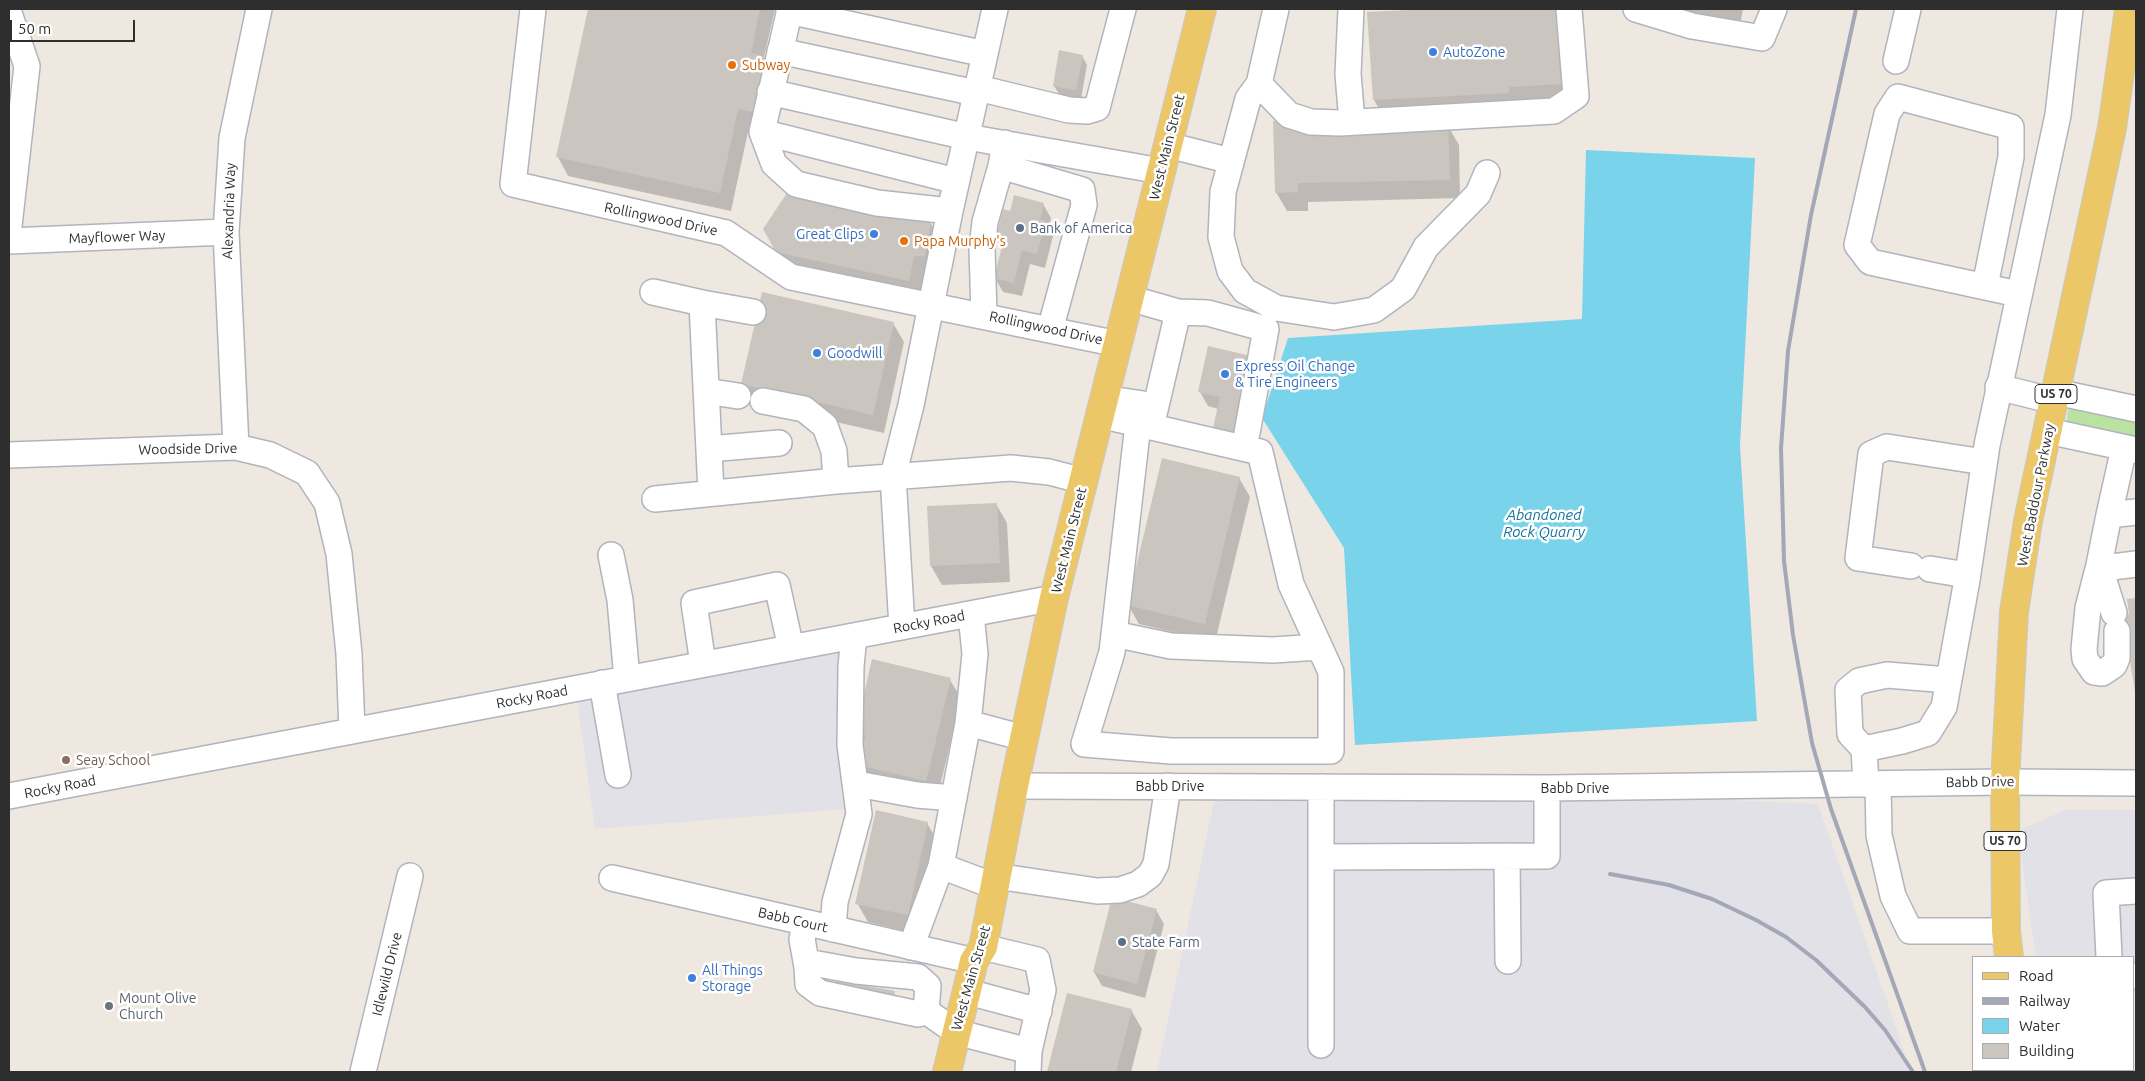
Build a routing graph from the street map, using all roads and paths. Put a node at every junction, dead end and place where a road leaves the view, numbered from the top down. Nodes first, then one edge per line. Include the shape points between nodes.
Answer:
1 (259, 9) edge
2 (533, 9) edge
3 (995, 9) edge
4 (1123, 9) edge
5 (1202, 9) edge
6 (1276, 9) edge
7 (1351, 9) edge
8 (1569, 9) edge
9 (1636, 9) edge
10 (1774, 9) edge
11 (1908, 9) edge
12 (2129, 9) edge
13 (789, 10) edge
14 (2063, 10) edge
15 (9, 13) edge
16 (780, 51) junction
17 (985, 54) junction
18 (1896, 61) dead end
19 (1259, 84) junction
20 (977, 91) junction
21 (770, 92) junction
22 (1352, 122) junction
23 (762, 132) junction
24 (967, 137) junction
25 (1168, 145) junction
26 (1003, 155) junction
27 (1232, 161) junction
28 (1161, 171) junction
29 (1487, 173) dead end
30 (956, 181) junction
31 (950, 211) junction
32 (9, 226) edge
33 (226, 232) junction
34 (9, 241) edge
35 (1985, 286) junction
36 (653, 292) dead end
37 (2018, 294) junction
38 (1129, 298) junction
39 (702, 303) junction
40 (931, 305) junction
41 (753, 312) dead end
42 (1178, 312) junction
43 (984, 315) junction
44 (1050, 330) junction
45 (1118, 344) junction
46 (1998, 387) junction
47 (706, 392) junction
48 (738, 396) dead end
49 (2055, 396) junction
50 (763, 401) dead end
51 (1102, 406) junction
52 (2136, 409) edge
53 (1148, 419) junction
54 (2048, 431) junction
55 (1247, 433) dead end
56 (779, 443) dead end
57 (236, 447) junction
58 (709, 449) junction
59 (2130, 449) edge
60 (9, 455) edge
61 (1984, 462) junction
62 (893, 476) junction
63 (836, 481) junction
64 (1084, 481) junction
65 (712, 493) junction
66 (655, 499) dead end
67 (2136, 512) edge
68 (2110, 516) junction
69 (611, 556) dead end
70 (2136, 564) edge
71 (2105, 566) junction
72 (1967, 575) junction
73 (2136, 581) edge
74 (1054, 598) junction
75 (971, 614) junction
76 (902, 627) junction
77 (1114, 634) junction
78 (854, 636) junction
79 (1319, 647) junction
80 (791, 648) junction
81 (703, 664) junction
82 (627, 679) junction
83 (1948, 680) junction
84 (602, 683) junction
85 (968, 723) junction
86 (352, 731) junction
87 (1024, 738) junction
88 (1864, 749) junction
89 (618, 775) dead end
90 (2005, 782) junction
91 (2136, 783) edge
92 (856, 784) junction
93 (1872, 784) junction
94 (1014, 786) junction
95 (1168, 786) junction
96 (1321, 787) junction
97 (1547, 788) junction
98 (9, 796) edge
99 (954, 798) junction
100 (1507, 856) junction
101 (1321, 857) junction
102 (941, 866) junction
103 (410, 876) dead end
104 (612, 878) dead end
105 (995, 881) junction
106 (2136, 891) edge
107 (806, 923) junction
108 (832, 929) junction
109 (2008, 944) edge
110 (911, 947) junction
111 (978, 954) junction
112 (2108, 956) edge
113 (1508, 961) dead end
114 (807, 968) junction
115 (968, 992) junction
116 (926, 1011) junction
117 (1039, 1011) junction
118 (956, 1032) junction
119 (1321, 1045) dead end
120 (1028, 1062) edge
121 (363, 1072) edge
122 (947, 1072) edge

1 - 33 street, Alexandria Way via 232,138
2 - 40 street, Rollingwood Drive via 513,184 726,233 791,277
3 - 17 street
4 - 20 street via 1097,108 1069,110
5 - 25 main road, West Main Street
6 - 19 street
7 - 22 street via 1348,74
8 - 22 street via 1576,96 1554,111
9 - 10 street via 1692,26 1762,38
11 - 18 street
12 - 49 main road, West Baddour Parkway / US 70 via 2112,128
13 - 16 street
13 - 17 street
14 - 37 street via 2058,115
15 - 32 street via 27,66
16 - 20 street
16 - 21 street
17 - 20 street
19 - 22 street via 1289,115 1311,122
19 - 27 street via 1248,99
20 - 24 street
21 - 23 street
21 - 24 street
23 - 30 street
23 - 31 street via 774,164 796,184 878,203
24 - 26 street
24 - 30 street
25 - 27 street
25 - 28 main road, West Main Street
26 - 28 street
26 - 43 street via 984,231
26 - 44 street via 1082,190 1084,205
27 - 29 street via 1223,192 1221,237 1230,271 1245,291 1276,308 1334,317 1374,310 1403,289 1426,247 1478,194
28 - 38 main road, West Main Street
30 - 31 street
31 - 40 street
33 - 34 street, Mayflower Way
33 - 57 street, Alexandria Way
35 - 35 street via 1870,262 1857,245 1887,114 1898,97 2011,126 2011,157
35 - 37 street
36 - 39 street
37 - 46 street
38 - 42 street
38 - 45 main road, West Main Street
39 - 41 street
39 - 47 street
40 - 43 street, Rollingwood Drive
40 - 62 street
42 - 53 street
42 - 55 street via 1208,313 1266,329
43 - 44 street, Rollingwood Drive
44 - 45 street, Rollingwood Drive
45 - 51 main road, West Main Street
46 - 49 street
46 - 61 street
47 - 48 street
47 - 58 street
49 - 52 street
49 - 54 main road, West Baddour Parkway / US 70
50 - 63 street via 804,409 825,426 834,451
51 - 53 street
51 - 64 main road, West Main Street
53 - 77 street
53 - 79 street via 1260,452 1291,584
54 - 59 street
54 - 90 main road, West Baddour Parkway / US 70 via 2028,521 2014,612
56 - 58 street
57 - 60 street, Woodside Drive
57 - 86 street, Woodside Drive via 270,455 307,473 327,503 339,554 349,654
58 - 65 street
59 - 68 street
61 - 72 street
61 - 72 street via 1887,447 1871,454 1858,558
62 - 63 street
62 - 64 street via 1011,468 1049,472
62 - 76 street
63 - 65 street
64 - 74 main road, West Main Street
65 - 66 street
67 - 68 street
68 - 71 street
69 - 82 street via 620,600
70 - 71 street
71 - 71 street via 2088,608 2084,649 2085,659 2094,672 2102,672 2114,665 2117,658 2116,622
71 - 73 street
72 - 83 street
74 - 75 street, Rocky Road
74 - 87 main road, West Main Street
75 - 76 street, Rocky Road
75 - 85 street via 975,654
76 - 78 street, Rocky Road
77 - 79 street via 1171,646 1273,650
77 - 79 street via 1112,652 1084,744 1171,751 1331,751 1330,672
78 - 80 street, Rocky Road
78 - 92 street via 850,745
80 - 81 street, Rocky Road
80 - 81 street via 777,585 694,602
81 - 82 street, Rocky Road
82 - 84 street, Rocky Road
83 - 88 street via 1944,707 1928,732
83 - 88 street via 1887,675 1859,681 1848,690 1850,734
84 - 86 street, Rocky Road
84 - 89 street
85 - 87 street
85 - 99 street
86 - 98 street, Rocky Road
87 - 94 main road, West Main Street
88 - 93 street
90 - 91 street, Babb Drive
90 - 93 street, Babb Drive
90 - 109 main road, West Baddour Parkway / US 70
92 - 99 street
92 - 108 street via 859,814 835,902
93 - 97 street, Babb Drive
93 - 109 street via 1893,896 1910,931
94 - 95 street, Babb Drive
94 - 105 main road, West Main Street
95 - 96 street, Babb Drive
95 - 105 street via 1156,864 1150,875 1138,884 1120,890 1096,891
96 - 97 street, Babb Drive
96 - 101 street
97 - 100 street via 1547,856
99 - 102 street
100 - 101 street
100 - 113 street
101 - 119 street
102 - 105 street
102 - 110 street
103 - 121 street, Idlewild Drive
104 - 107 street, Babb Court
105 - 111 main road, West Main Street
106 - 112 street via 2106,893
107 - 108 street, Babb Court
107 - 114 street via 802,939
108 - 110 street, Babb Court
110 - 111 street, Babb Court
111 - 115 main road, West Main Street
111 - 117 street, Babb Court via 1038,960 1043,990
114 - 116 street via 808,984 820,993 918,1014
114 - 116 street via 818,964 918,977 928,986
115 - 117 street
115 - 118 main road, West Main Street
116 - 118 street
117 - 120 street
118 - 120 street
118 - 122 main road, West Main Street

